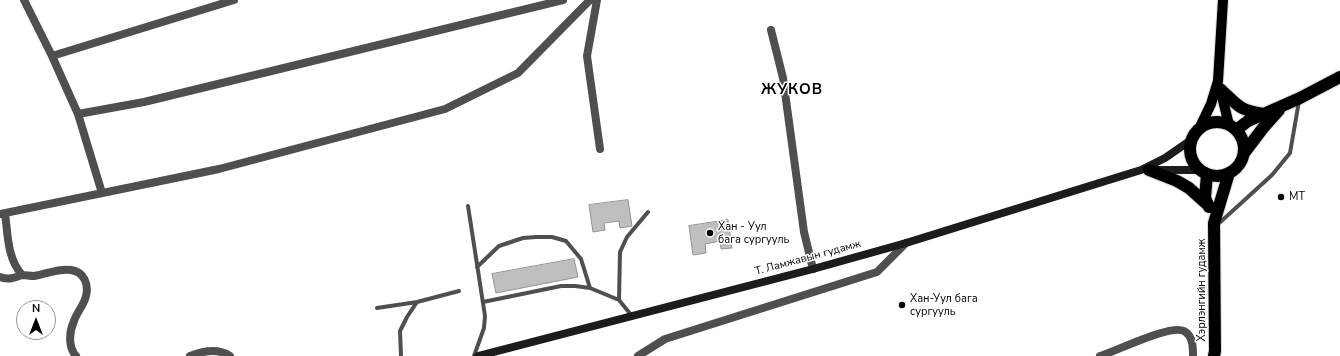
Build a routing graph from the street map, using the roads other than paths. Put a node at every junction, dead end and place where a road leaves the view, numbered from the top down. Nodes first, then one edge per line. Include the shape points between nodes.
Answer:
1 (24, 0) edge
2 (234, 0) edge
3 (563, 0) edge
4 (590, 0) edge
5 (597, 0) edge
6 (1223, 0) edge
7 (771, 30) dead end
8 (52, 56) junction
9 (1340, 77) edge
10 (1219, 85) junction
11 (1300, 98) junction
12 (1282, 106) junction
13 (78, 114) junction
14 (1265, 114) junction
15 (1200, 127) junction
16 (1233, 127) junction
17 (1191, 140) junction
18 (600, 149) dead end
19 (1244, 153) junction
20 (1145, 170) junction
21 (1203, 172) junction
22 (1229, 173) junction
23 (102, 193) junction
24 (1208, 205) junction
25 (468, 206) dead end
26 (648, 212) dead end
27 (2, 214) edge
28 (1214, 226) junction
29 (906, 243) junction
30 (477, 267) junction
31 (813, 269) junction
32 (22, 275) junction
33 (0, 277) edge
34 (590, 288) junction
35 (459, 291) dead end
36 (619, 300) junction
37 (417, 302) junction
38 (483, 302) junction
39 (377, 308) dead end
40 (632, 316) junction
41 (1216, 354) edge
42 (76, 356) edge
43 (190, 356) edge
44 (230, 356) edge
45 (401, 356) edge
46 (474, 356) edge
47 (478, 356) edge
48 (638, 356) edge
49 (1100, 356) edge
50 (1193, 356) edge

1 - 8 street
2 - 8 street
3 - 13 street via 144,102
4 - 23 street via 518,74 446,109 219,169
5 - 18 street via 587,56
6 - 10 main road
7 - 31 street via 783,78 804,232
8 - 13 street
9 - 11 highway
10 - 14 highway via 1237,106 1247,111
10 - 15 main road
10 - 16 main road
11 - 12 highway
11 - 28 lane via 1290,153 1272,175
12 - 14 highway
12 - 19 highway
13 - 23 street
14 - 16 highway
15 - 16 highway via 1222,122
15 - 17 highway
16 - 19 highway via 1242,141
17 - 20 street, Т. Ламжавын гудамж
17 - 21 highway via 1190,156
19 - 22 highway via 1236,168
20 - 21 street, Т. Ламжавын гудамж
20 - 24 highway via 1177,181
20 - 29 street, Т. Ламжавын гудамж
21 - 22 highway via 1214,176
21 - 24 highway, Хэрлэнгийн гудамж
22 - 28 highway, Хэрлэнгийн гудамж
23 - 27 street
24 - 28 highway, Хэрлэнгийн гудамж
25 - 30 lane
26 - 36 lane via 627,237 620,252
27 - 32 street via 10,256
28 - 41 highway, Хэрлэнгийн гудамж
29 - 31 street, Т. Ламжавын гудамж
29 - 48 street via 877,272 665,338
30 - 34 lane via 499,246 523,238 552,237 566,241 581,259
30 - 38 lane
31 - 40 street, Т. Ламжавын гудамж
32 - 33 street via 5,279
32 - 42 street via 33,276 72,270 85,278 86,295 73,321 70,340 72,352
34 - 36 lane
34 - 38 lane via 561,286
35 - 37 lane
36 - 40 lane
37 - 39 lane
37 - 45 lane via 400,331
38 - 46 lane via 484,328
40 - 47 street, Т. Ламжавын гудамж
43 - 44 street via 212,351 220,351
49 - 50 street via 1161,333 1179,330 1185,331 1191,337

